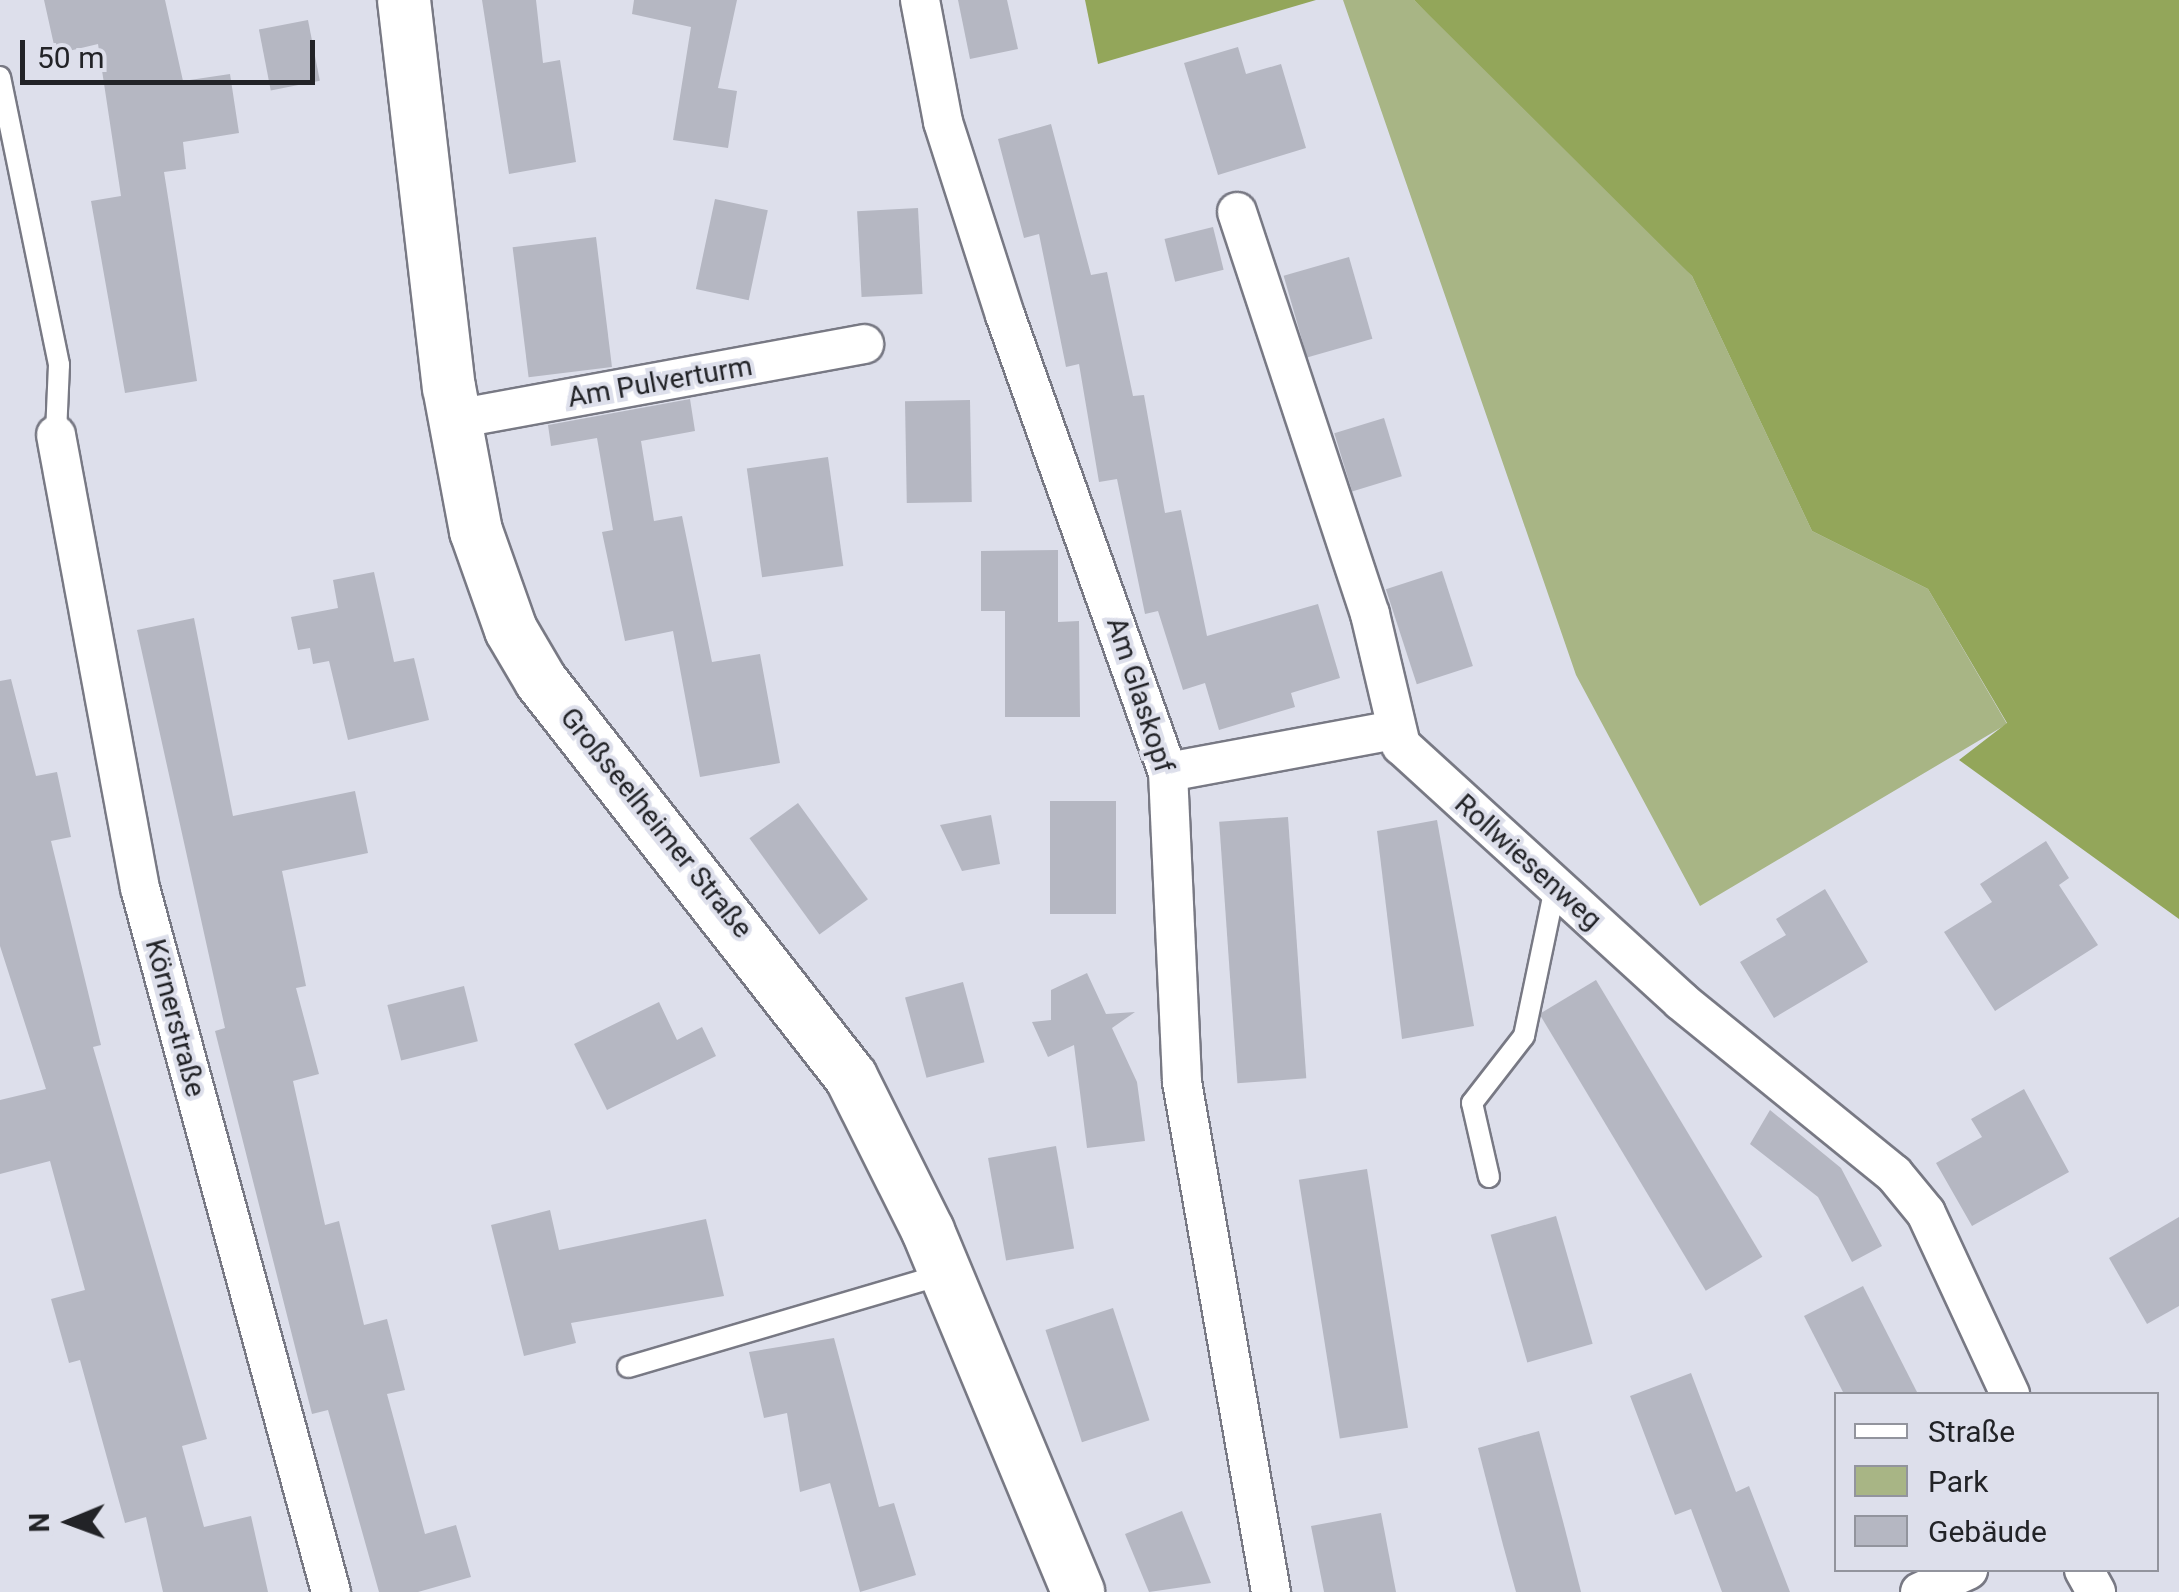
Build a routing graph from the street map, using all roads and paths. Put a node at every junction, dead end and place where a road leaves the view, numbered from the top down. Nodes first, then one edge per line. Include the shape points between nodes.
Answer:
1 (404, 0) edge
2 (920, 0) edge
3 (0, 77) edge
4 (1237, 212) dead end
5 (864, 344) dead end
6 (456, 420) junction
7 (56, 435) joint
8 (1395, 730) junction
9 (1168, 772) junction
10 (1555, 888) junction
11 (1489, 1177) dead end
12 (946, 1274) junction
13 (628, 1367) dead end
14 (2009, 1392) edge
15 (1964, 1572) edge
16 (330, 1592) edge
17 (1078, 1592) edge
18 (1271, 1592) edge
19 (1920, 1592) edge

1 - 6 main road, Großseelheimer Straße
2 - 9 street, Am Glaskopf via 943,122 1005,316 1051,423
3 - 7 lane via 59,365
4 - 8 street via 1370,614
5 - 6 street, Am Pulverturm
6 - 12 main road, Großseelheimer Straße via 476,531 524,656 820,1030 881,1131
7 - 16 street, Körnerstraße via 140,888
8 - 9 street
8 - 10 street, Rollwiesenweg
9 - 18 street, Am Glaskopf via 1182,1082
10 - 11 lane via 1524,1036 1472,1103
10 - 14 street, Rollwiesenweg via 1894,1174 1926,1214
12 - 13 lane
12 - 17 main road, Großseelheimer Straße
15 - 19 street

